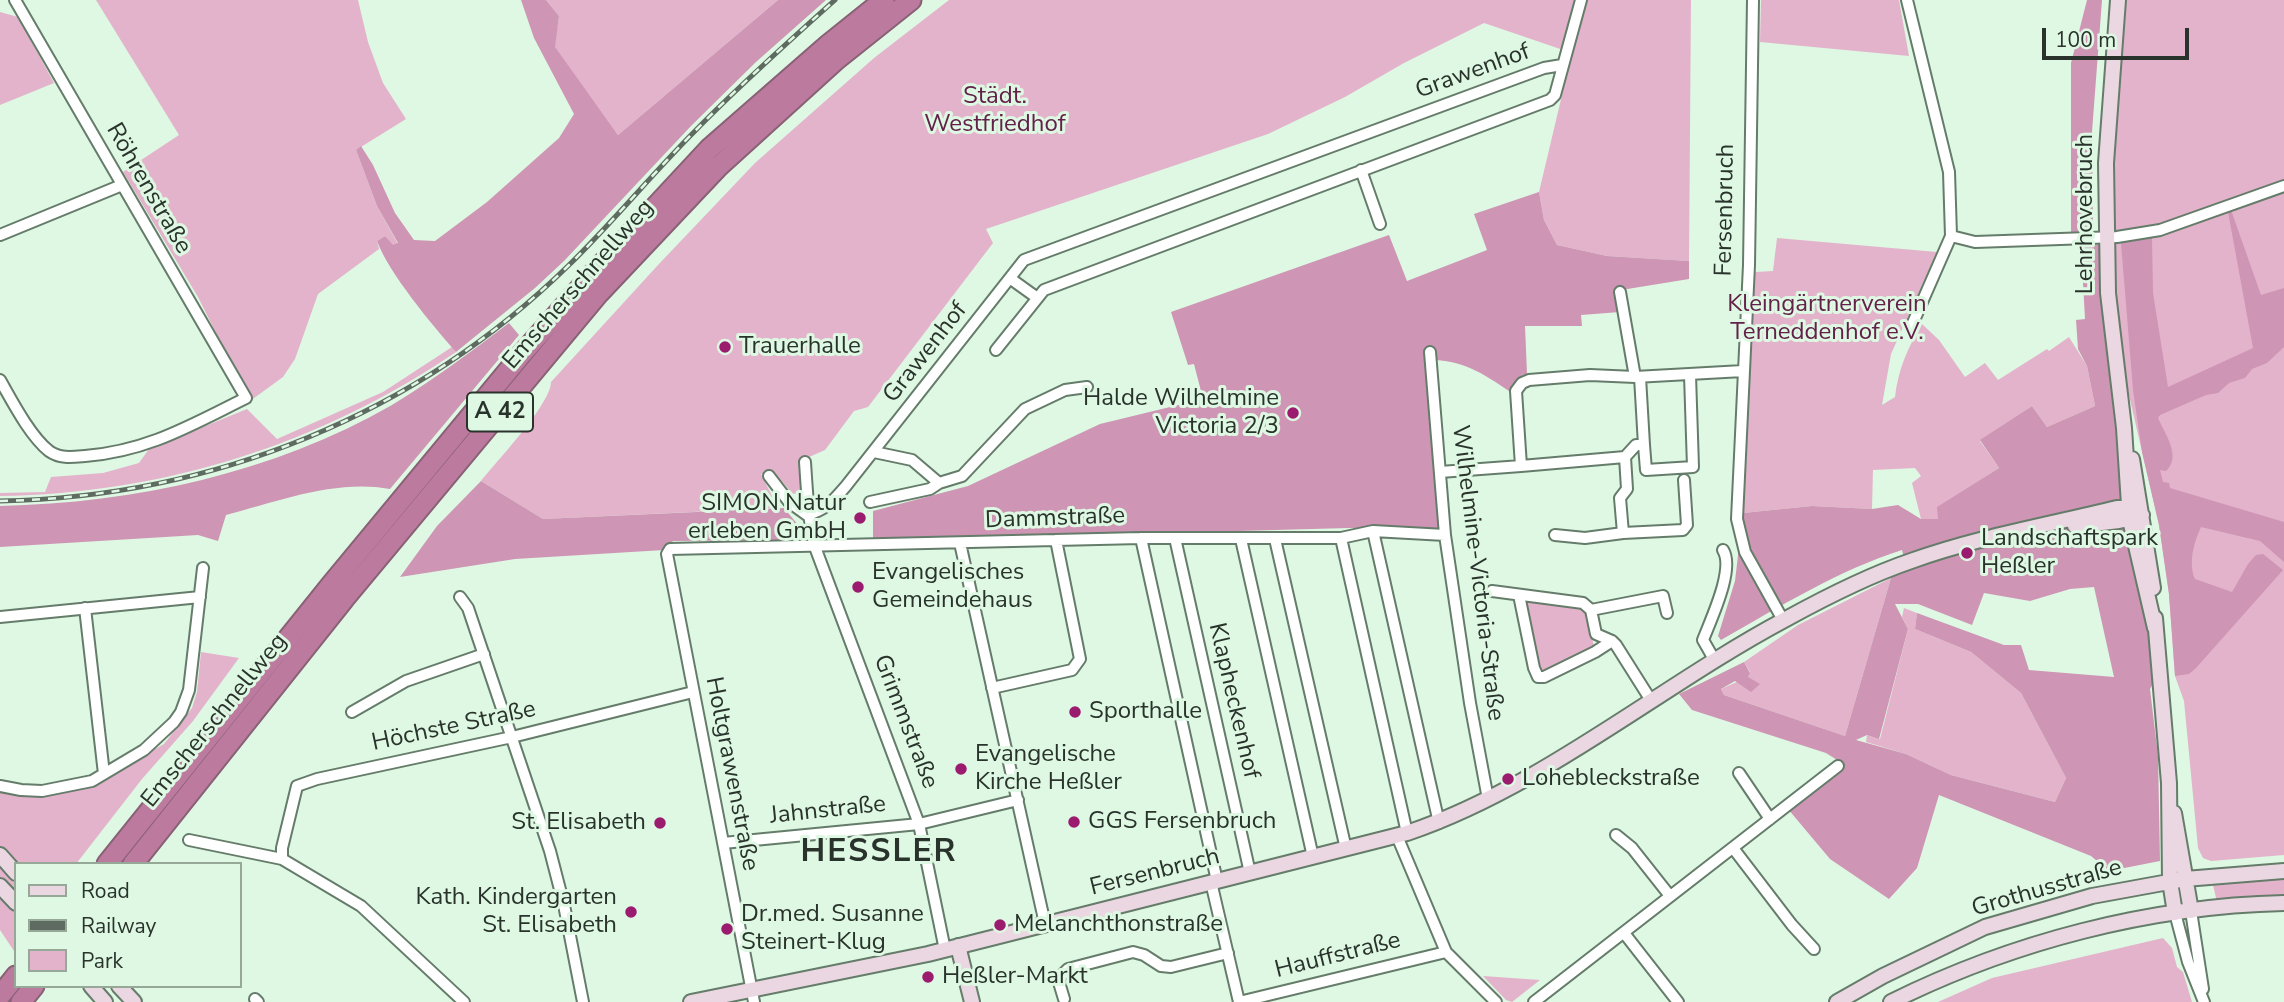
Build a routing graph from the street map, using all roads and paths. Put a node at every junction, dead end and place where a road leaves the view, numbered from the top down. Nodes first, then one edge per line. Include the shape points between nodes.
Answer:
1 (15, 0) edge
2 (884, 0) edge
3 (911, 0) edge
4 (1581, 0) edge
5 (1753, 0) edge
6 (1907, 0) edge
7 (2118, 0) edge
8 (1562, 65) junction
9 (1361, 170) junction
10 (122, 185) junction
11 (2284, 186) edge
12 (1380, 224) dead end
13 (0, 234) edge
14 (1951, 236) junction
15 (2105, 239) junction
16 (1011, 279) junction
17 (1620, 292) dead end
18 (1036, 298) junction
19 (1913, 326) dead end
20 (996, 350) dead end
21 (1430, 352) dead end
22 (1743, 371) junction
23 (1690, 375) junction
24 (1638, 377) junction
25 (0, 380) edge
26 (1087, 387) dead end
27 (1644, 445) junction
28 (874, 453) junction
29 (1625, 457) junction
30 (805, 461) dead end
31 (1521, 466) junction
32 (1440, 472) junction
33 (769, 476) dead end
34 (1684, 480) dead end
35 (939, 484) junction
36 (870, 502) dead end
37 (2133, 514) junction
38 (807, 515) junction
39 (1373, 531) junction
40 (1623, 533) junction
41 (1445, 535) junction
42 (1555, 535) dead end
43 (1141, 538) junction
44 (1175, 538) junction
45 (1341, 538) junction
46 (1241, 539) junction
47 (1275, 539) junction
48 (1056, 540) junction
49 (960, 543) junction
50 (815, 547) junction
51 (1723, 550) dead end
52 (667, 554) joint
53 (203, 568) dead end
54 (1492, 591) dead end
55 (1518, 595) junction
56 (200, 597) junction
57 (460, 597) dead end
58 (85, 608) junction
59 (1591, 610) junction
60 (1667, 613) dead end
61 (0, 617) edge
62 (1783, 620) junction
63 (1612, 640) junction
64 (484, 654) junction
65 (1715, 661) junction
66 (992, 688) junction
67 (693, 692) junction
68 (1652, 702) junction
69 (352, 712) dead end
70 (512, 737) junction
71 (1838, 766) dead end
72 (1739, 773) dead end
73 (104, 774) junction
74 (2169, 783) junction
75 (0, 786) edge
76 (1488, 799) junction
77 (1018, 800) junction
78 (1770, 818) junction
79 (1439, 823) junction
80 (919, 824) junction
81 (1402, 835) junction
82 (1616, 835) dead end
83 (189, 840) dead end
84 (723, 843) junction
85 (1732, 848) junction
86 (1346, 849) junction
87 (0, 855) edge
88 (1313, 857) junction
89 (282, 859) junction
90 (109, 862) edge
91 (135, 862) edge
92 (14, 871) edge
93 (2284, 871) edge
94 (1250, 873) junction
95 (2185, 879) junction
96 (1214, 881) junction
97 (2169, 881) junction
98 (0, 886) edge
99 (1670, 896) junction
100 (14, 901) edge
101 (2284, 903) edge
102 (2191, 911) junction
103 (2175, 913) junction
104 (1045, 924) junction
105 (1624, 933) junction
106 (951, 948) junction
107 (1814, 949) dead end
108 (1446, 951) junction
109 (1228, 953) junction
110 (14, 978) edge
111 (32, 988) edge
112 (93, 988) edge
113 (121, 988) edge
114 (0, 996) edge
115 (752, 996) edge
116 (1064, 999) dead end
117 (21, 1002) edge
118 (105, 1002) edge
119 (134, 1002) edge
120 (464, 1002) edge
121 (583, 1002) edge
122 (691, 1002) edge
123 (972, 1002) edge
124 (1239, 1002) edge
125 (1496, 1002) edge
126 (1534, 1002) edge
127 (1678, 1002) edge
128 (1838, 1002) edge
129 (1892, 1002) edge
130 (2205, 1002) edge

1 - 10 street, Röhrenstraße
2 - 90 highway, Emscherschnellweg / A 42 via 709,149 590,276 331,585
3 - 91 highway, Emscherschnellweg / A 42 via 837,59 718,167 599,293 344,599
4 - 8 street
5 - 22 street, Fersenbruch
6 - 14 street via 1949,172
7 - 15 street, Lehrhovebruch
8 - 9 street, Grawenhof via 1550,100
8 - 16 street, Grawenhof via 1024,260
9 - 12 street
9 - 18 street, Grawenhof via 1044,290
10 - 13 street
10 - 25 street, Röhrenstraße via 246,398 144,446 66,458 50,451 22,418
11 - 15 street via 2154,231
14 - 15 street via 1975,242
14 - 19 street
15 - 37 street, Lehrhovebruch
16 - 18 street
16 - 28 street, Grawenhof
17 - 24 street
18 - 20 street, Grawenhof
21 - 32 street, Wilhelmine-Victoria-Straße
22 - 23 street
22 - 62 street, Fersenbruch via 1738,529 1745,552
23 - 24 street
23 - 27 street via 1693,467 1646,470
24 - 27 street
24 - 31 street via 1590,375 1522,383 1516,391
26 - 35 street via 1065,390 1025,409 962,476
27 - 29 street via 1636,445
28 - 35 street via 912,460
28 - 38 street, Grawenhof via 828,506
29 - 31 street
29 - 40 street via 1628,489 1620,498
30 - 38 street, Grimmstraße
31 - 32 street
32 - 41 street, Wilhelmine-Victoria-Straße
33 - 38 street via 789,502
34 - 40 street via 1687,525 1683,530
35 - 36 street
37 - 62 street, Fersenbruch via 1960,545 1895,566
37 - 74 street, Lehrhovebruch via 2155,628
38 - 50 street, Grimmstraße
39 - 41 street, Dammstraße
39 - 45 street, Dammstraße
39 - 79 street
40 - 42 street via 1586,538
41 - 76 street, Wilhelmine-Victoria-Straße
43 - 44 street, Dammstraße
43 - 48 street, Dammstraße
43 - 96 street
44 - 46 street, Dammstraße
44 - 94 street, Klapheckenhof
45 - 47 street, Dammstraße
45 - 81 street
46 - 47 street, Dammstraße
46 - 88 street, Klapheckenhof
47 - 86 street
48 - 49 street, Dammstraße
48 - 66 street via 1080,659 1072,670
49 - 50 street, Dammstraße
49 - 66 street
50 - 52 street, Dammstraße via 672,549
50 - 80 street, Grimmstraße
51 - 65 street via 1726,574 1703,640
52 - 67 street, Holtgrawenstraße
53 - 56 street
54 - 55 street, Wilhelmine-Victoria-Straße
55 - 59 street, Wilhelmine-Victoria-Straße via 1583,603
55 - 63 street, Wilhelmine-Victoria-Straße via 1538,677
56 - 58 street
56 - 73 street via 189,690 181,712 161,737
57 - 64 street
58 - 61 street
58 - 73 street
59 - 60 street, Wilhelmine-Victoria-Straße via 1663,596
59 - 63 street via 1596,634
62 - 65 street, Fersenbruch
63 - 68 street
64 - 69 street via 406,681
64 - 70 street
65 - 68 street, Fersenbruch
66 - 77 street
67 - 70 street, Höchste Straße
67 - 84 street, Holtgrawenstraße
68 - 76 street, Fersenbruch
70 - 89 street, Höchste Straße via 297,786
70 - 121 street via 550,851
71 - 78 street
72 - 78 street
73 - 75 street via 92,781 42,791
74 - 95 street, Lehrhovebruch
74 - 97 street, Lehrhovebruch
76 - 79 street, Fersenbruch
77 - 80 street, Jahnstraße
77 - 104 street
78 - 85 street
79 - 81 street, Fersenbruch
80 - 84 street, Jahnstraße
80 - 106 street, Grimmstraße
81 - 86 street, Fersenbruch
81 - 108 street
82 - 99 street
83 - 89 street
84 - 115 street, Holtgrawenstraße
85 - 99 street
85 - 107 street
86 - 88 street, Fersenbruch
87 - 92 street
88 - 94 street, Fersenbruch
89 - 120 street via 361,906
93 - 95 street, Grothusstraße
94 - 96 street, Fersenbruch
95 - 97 street, Grothusstraße
95 - 102 street, Lehrhovebruch
96 - 104 street, Fersenbruch
96 - 109 street
97 - 103 street, Lehrhovebruch
97 - 128 street, Grothusstraße via 2092,896 1985,928
98 - 100 street
99 - 105 street
101 - 102 street, Grothusstraße
102 - 103 street, Grothusstraße
102 - 130 street
103 - 129 street, Grothusstraße via 2120,923 1985,961
103 - 130 street
104 - 106 street, Fersenbruch
105 - 126 street
105 - 127 street
106 - 115 street, Fersenbruch
106 - 123 street, Grimmstraße
108 - 124 street, Hauffstraße
108 - 125 street
109 - 116 street via 1171,967 1133,952 1068,969 1058,979
109 - 124 street
110 - 114 highway
111 - 117 highway
112 - 118 street
113 - 119 street
115 - 122 street, Fersenbruch

